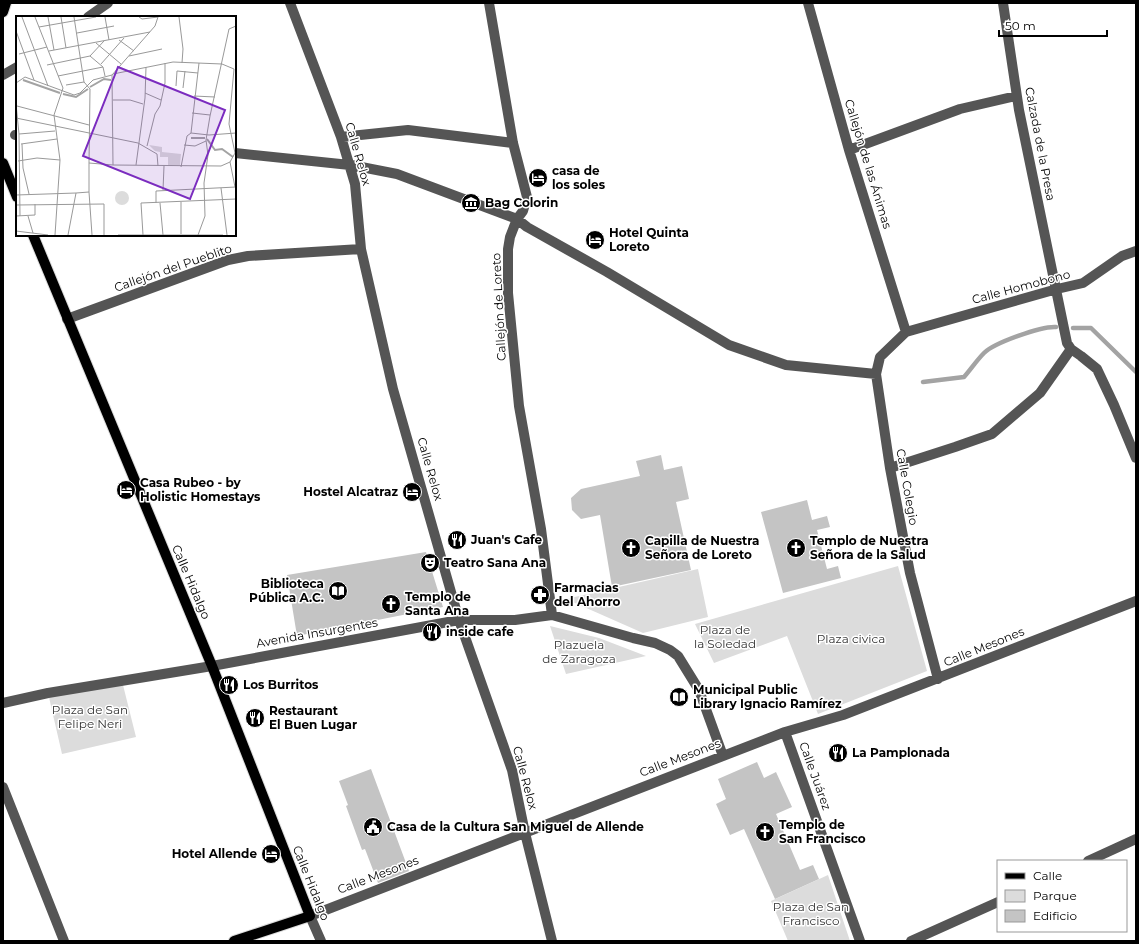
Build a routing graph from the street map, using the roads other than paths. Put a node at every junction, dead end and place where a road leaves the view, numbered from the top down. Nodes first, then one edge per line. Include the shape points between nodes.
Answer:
1 (6, 3) edge
2 (108, 3) edge
3 (290, 3) edge
4 (489, 3) edge
5 (808, 3) edge
6 (1003, 3) edge
7 (3, 12) edge
8 (89, 16) edge
9 (16, 68) edge
10 (3, 75) edge
11 (1016, 96) junction
12 (341, 137) junction
13 (513, 143) junction
14 (848, 150) junction
15 (236, 152) edge
16 (3, 163) edge
17 (351, 165) junction
18 (16, 195) edge
19 (517, 219) junction
20 (33, 236) edge
21 (361, 249) junction
22 (1136, 251) edge
23 (1057, 289) junction
24 (67, 319) junction
25 (906, 332) junction
26 (1071, 350) junction
27 (876, 374) junction
28 (1136, 458) edge
29 (890, 468) junction
30 (1136, 601) edge
31 (552, 615) junction
32 (459, 620) junction
33 (212, 666) junction
34 (938, 679) junction
35 (3, 702) edge
36 (785, 732) junction
37 (723, 756) junction
38 (3, 787) edge
39 (525, 833) junction
40 (1136, 839) edge
41 (1090, 860) edge
42 (997, 902) edge
43 (310, 916) junction
44 (64, 941) edge
45 (234, 941) edge
46 (321, 941) edge
47 (552, 941) edge
48 (860, 941) edge
49 (912, 941) edge

1 - 7 main road
2 - 8 street
3 - 12 street, Calle Relox
4 - 13 street, Callejón de Loreto
5 - 14 street, Callejón de las Ánimas
6 - 11 street, Calzada de la Presa
9 - 10 street
11 - 14 street via 960,109
11 - 23 street, Calzada de la Presa
12 - 13 street via 408,130
12 - 17 street, Calle Relox
13 - 19 street, Callejón de Loreto via 527,197 523,211
14 - 25 street, Callejón de las Ánimas
15 - 17 street
16 - 18 main road
17 - 19 street via 397,174
17 - 21 street, Calle Relox via 356,184
19 - 27 street via 729,345 786,365
19 - 31 street, Callejón de Loreto via 508,249 508,293 519,406 541,529
20 - 24 main road, Calle Hidalgo
21 - 24 street, Callejón del Pueblito via 248,256 228,260
21 - 32 street, Calle Relox via 393,389
22 - 23 street, Calle Homobono via 1122,256 1083,283
23 - 25 street, Calle Homobono
23 - 26 street, Calzada de la Presa via 1067,343
24 - 33 main road, Calle Hidalgo
25 - 27 street, Calle Colegio via 880,357
26 - 28 street via 1097,369
26 - 29 street via 1040,393 992,434
27 - 29 street, Calle Colegio
29 - 34 street, Calle Colegio via 910,573
30 - 34 street, Calle Mesones
31 - 32 street, Avenida Insurgentes via 515,620
31 - 37 street, Avenida Insurgentes via 655,643 678,656 699,690
32 - 33 street, Avenida Insurgentes
32 - 39 street, Calle Relox via 512,770
33 - 35 street, Avenida Insurgentes
33 - 43 main road, Calle Hidalgo
34 - 36 street, Calle Mesones via 843,715
36 - 37 street, Calle Mesones
36 - 48 street, Calle Juárez
37 - 39 street, Calle Mesones
38 - 44 street
39 - 43 street, Calle Mesones
39 - 47 street, Calle Relox
40 - 41 street
42 - 49 street
43 - 45 main road, Calle Mesones
43 - 46 street, Calle Hidalgo

